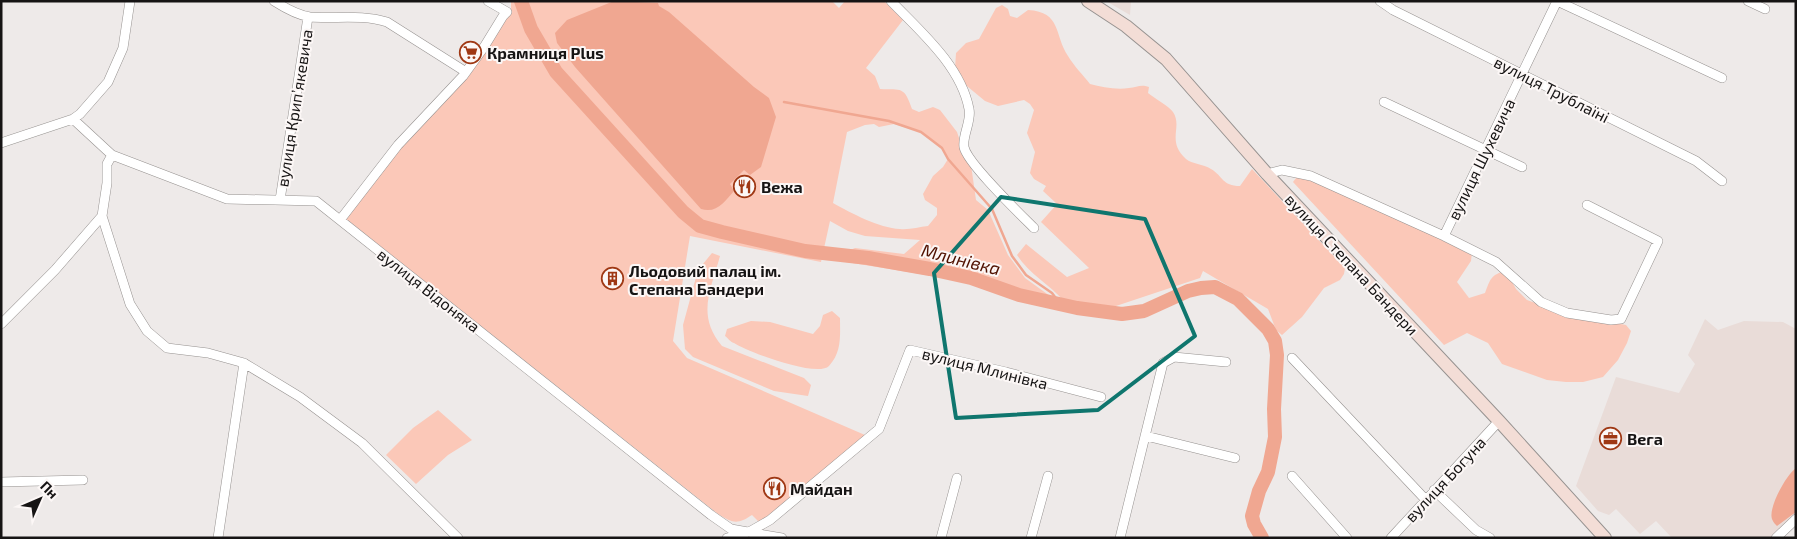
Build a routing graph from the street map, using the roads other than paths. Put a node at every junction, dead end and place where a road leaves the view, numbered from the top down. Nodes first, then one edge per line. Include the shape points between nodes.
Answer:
1 (130, 1) edge
2 (274, 1) edge
3 (488, 1) edge
4 (891, 1) edge
5 (1088, 1) edge
6 (1380, 1) edge
7 (1557, 1) edge
8 (1748, 1) edge
9 (1765, 9) dead end
10 (308, 16) junction
11 (466, 72) junction
12 (1523, 74) junction
13 (1722, 78) dead end
14 (1384, 102) dead end
15 (73, 119) junction
16 (1, 143) edge
17 (1487, 150) junction
18 (112, 155) junction
19 (1522, 167) dead end
20 (1268, 174) junction
21 (1722, 181) dead end
22 (280, 200) junction
23 (1587, 205) dead end
24 (102, 216) junction
25 (340, 220) junction
26 (1034, 228) dead end
27 (1444, 236) junction
28 (1, 324) edge
29 (1292, 358) dead end
30 (1226, 362) dead end
31 (244, 363) junction
32 (1101, 397) dead end
33 (1499, 421) junction
34 (1146, 436) junction
35 (1235, 458) dead end
36 (1048, 476) dead end
37 (1292, 476) dead end
38 (957, 478) dead end
39 (83, 480) dead end
40 (1, 482) edge
41 (1434, 490) junction
42 (1426, 499) junction
43 (1796, 519) edge
44 (748, 535) edge
45 (218, 538) edge
46 (458, 538) edge
47 (727, 538) edge
48 (782, 538) edge
49 (941, 538) edge
50 (1031, 538) edge
51 (1120, 538) edge
52 (1347, 538) edge
53 (1391, 538) edge
54 (1490, 538) edge
55 (1606, 538) edge
56 (1776, 538) edge

1 - 15 street via 123,48 108,82
2 - 10 street
3 - 11 street via 507,12
4 - 26 street via 944,57 956,78 970,110 964,147 976,166
5 - 20 main road, вулиця Степана Бандери via 1126,26 1166,59
6 - 12 street, вулиця Трублаїні
7 - 12 street, вулиця Шухевича
7 - 13 street
8 - 9 street
10 - 11 street via 373,17 388,22
10 - 22 street, вулиця Крипʼякевича
11 - 25 street via 398,145
12 - 17 street, вулиця Шухевича
12 - 21 street, вулиця Трублаїні via 1696,161
14 - 17 street
15 - 16 street
15 - 18 street, вулиця Відоняка
17 - 19 street
17 - 27 street, вулиця Шухевича
18 - 22 street, вулиця Відоняка via 227,199
18 - 24 street via 107,164
20 - 27 street via 1282,170 1311,176
20 - 33 main road, вулиця Степана Бандери
22 - 25 street, вулиця Відоняка via 316,201
23 - 27 street via 1658,241 1622,319 1567,312 1541,302 1496,262
24 - 28 street via 55,270
24 - 31 street via 130,304 147,331 167,348 208,353
25 - 44 street, вулиця Відоняка via 711,515 731,529
29 - 42 street
30 - 34 street via 1174,358 1163,362
31 - 45 street
31 - 46 street via 300,397 362,443
32 - 44 street, вулиця Млинівка via 910,350 879,429
33 - 41 street, вулиця Богуна
33 - 55 main road, вулиця Степана Бандери
34 - 35 street
34 - 51 street
36 - 50 street
37 - 52 street
38 - 49 street
39 - 40 street
41 - 42 street, вулиця Богуна
41 - 54 street via 1476,530
42 - 53 street, вулиця Богуна
43 - 56 street
44 - 47 street
44 - 48 street, вулиця Відоняка

